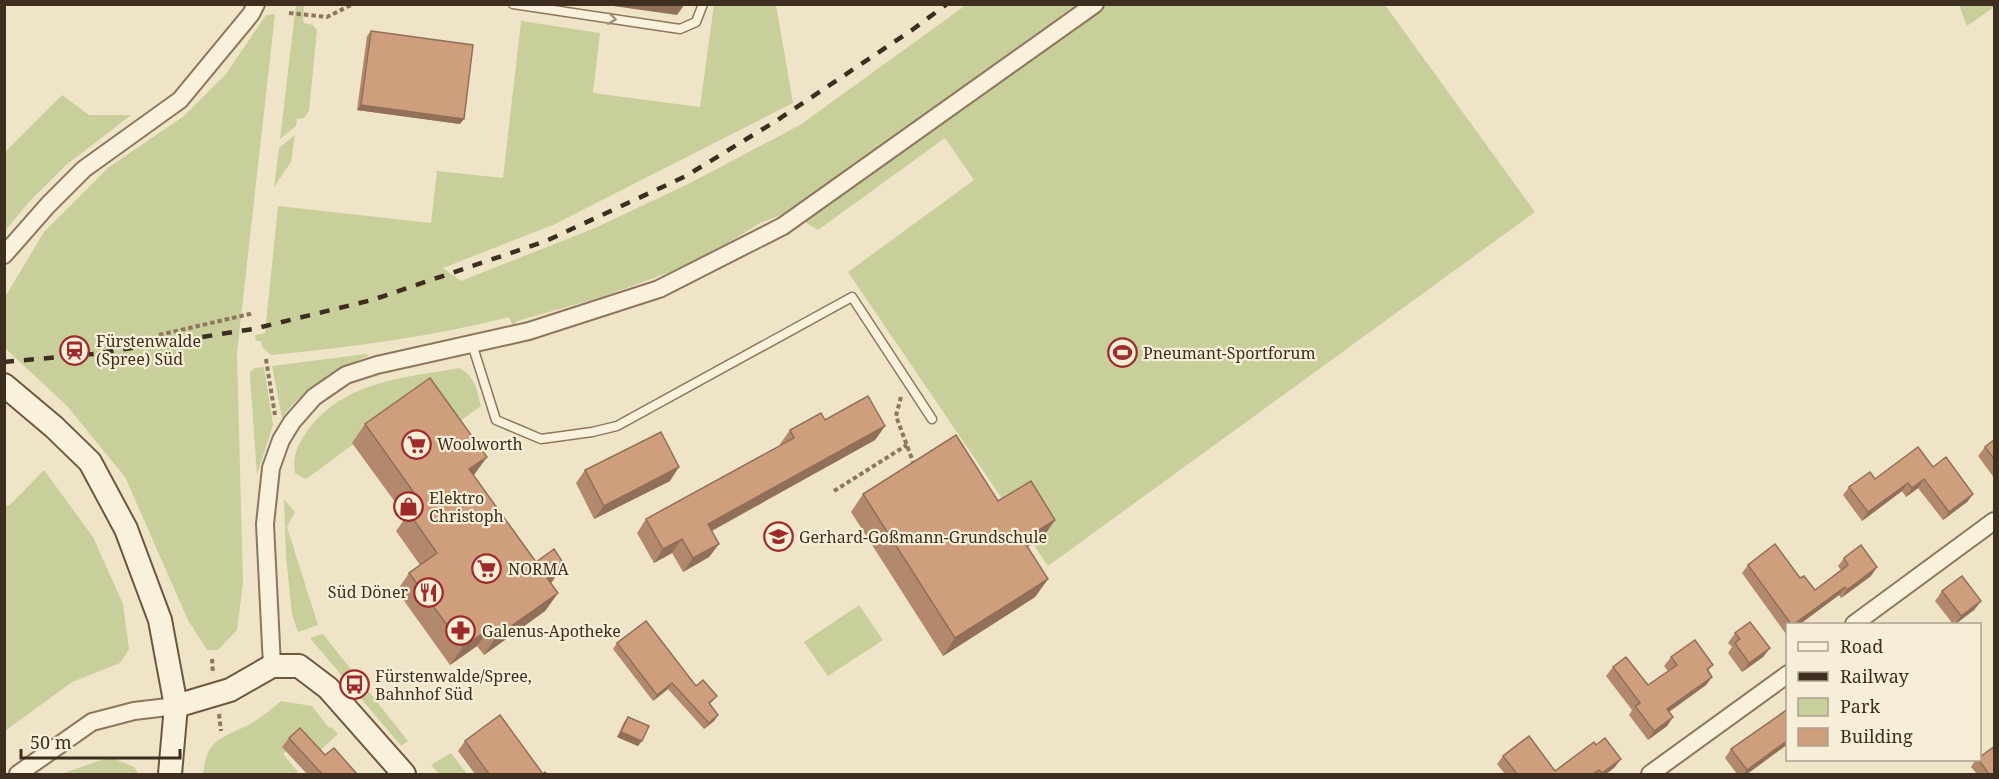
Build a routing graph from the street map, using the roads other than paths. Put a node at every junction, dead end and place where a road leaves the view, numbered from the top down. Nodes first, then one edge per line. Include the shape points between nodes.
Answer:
1 (256, 4) edge
2 (513, 4) edge
3 (703, 4) edge
4 (1095, 4) edge
5 (4, 255) edge
6 (472, 344) junction
7 (4, 385) edge
8 (932, 419) dead end
9 (1995, 521) edge
10 (1855, 623) edge
11 (272, 666) junction
12 (1786, 675) edge
13 (176, 706) junction
14 (18, 774) edge
15 (170, 774) edge
16 (404, 774) edge
17 (1650, 774) edge

1 - 5 street via 180,100 84,169
2 -> 3 lane via 680,29 696,22
4 - 6 street via 783,226 659,289 529,331
6 - 8 lane via 496,420 541,439 617,426 852,297
6 - 11 street via 346,375 314,397 292,422 271,468 266,525
7 - 13 street via 90,462 126,529 160,621
9 - 10 street
11 - 13 street via 230,690
11 - 16 street via 299,666 328,688
12 - 17 street
13 - 14 street via 92,722
13 - 15 street

